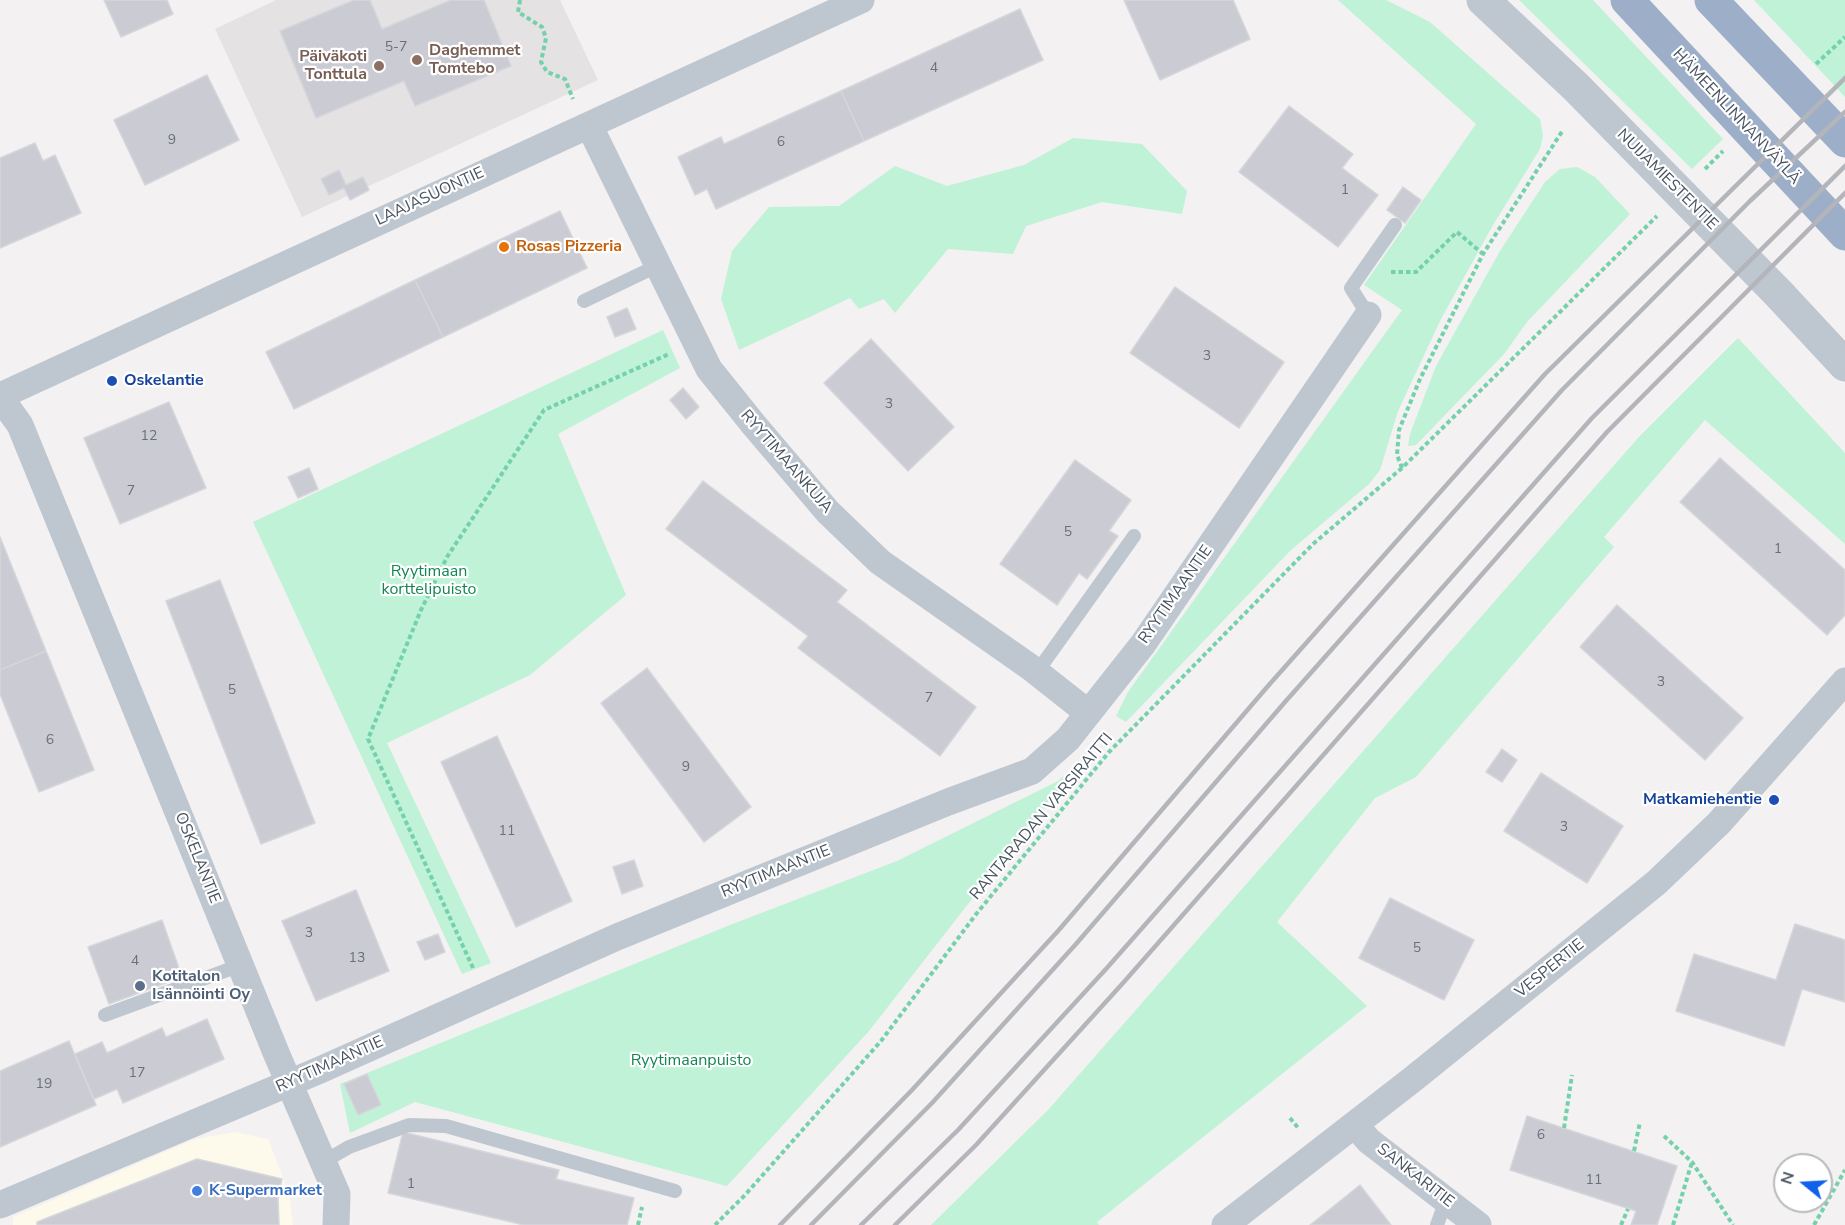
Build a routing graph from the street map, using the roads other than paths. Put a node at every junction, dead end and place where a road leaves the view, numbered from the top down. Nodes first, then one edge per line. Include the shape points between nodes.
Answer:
1 (861, 0) edge
2 (1483, 0) edge
3 (1628, 0) edge
4 (1711, 0) edge
5 (589, 124) junction
6 (1845, 141) edge
7 (1395, 225) dead end
8 (1845, 234) edge
9 (659, 265) junction
10 (584, 301) dead end
11 (1368, 315) joint
12 (1845, 365) edge
13 (0, 396) edge
14 (1134, 536) dead end
15 (1036, 672) junction
16 (1845, 681) edge
17 (1087, 712) junction
18 (241, 965) junction
19 (105, 1015) dead end
20 (289, 1083) junction
21 (1355, 1125) junction
22 (323, 1162) junction
23 (675, 1191) dead end
24 (0, 1205) edge
25 (1442, 1213) edge
26 (336, 1225) edge
27 (1225, 1225) edge
28 (1478, 1225) edge

1 - 5 street, LAAJASUONTIE
2 - 12 street, NUIJAMIESTENTIE via 1576,87
3 - 8 highway, HÄMEENLINNANVÄYLÄ
4 - 6 highway
5 - 9 street, RYYTIMAANKUJA
5 - 13 street, LAAJASUONTIE
7 - 11 lane via 1351,288
9 - 10 lane
9 - 15 street, RYYTIMAANKUJA via 709,369 828,512 880,562
11 - 17 street, RYYTIMAANTIE via 1143,644
13 - 18 street, OSKELANTIE via 20,424
14 - 15 lane
15 - 17 street, RYYTIMAANKUJA
16 - 21 street, VESPERTIE via 1719,823 1656,883
17 - 20 street, RYYTIMAANTIE via 1068,739 1032,771 639,928
18 - 19 lane
18 - 20 street, OSKELANTIE
20 - 22 street, OSKELANTIE
20 - 24 street, RYYTIMAANTIE
21 - 25 street, SANKARITIE
21 - 27 street, VESPERTIE
22 - 23 lane via 349,1147 409,1125 446,1126
22 - 26 street, OSKELANTIE via 337,1194
25 - 28 street, SANKARITIE

